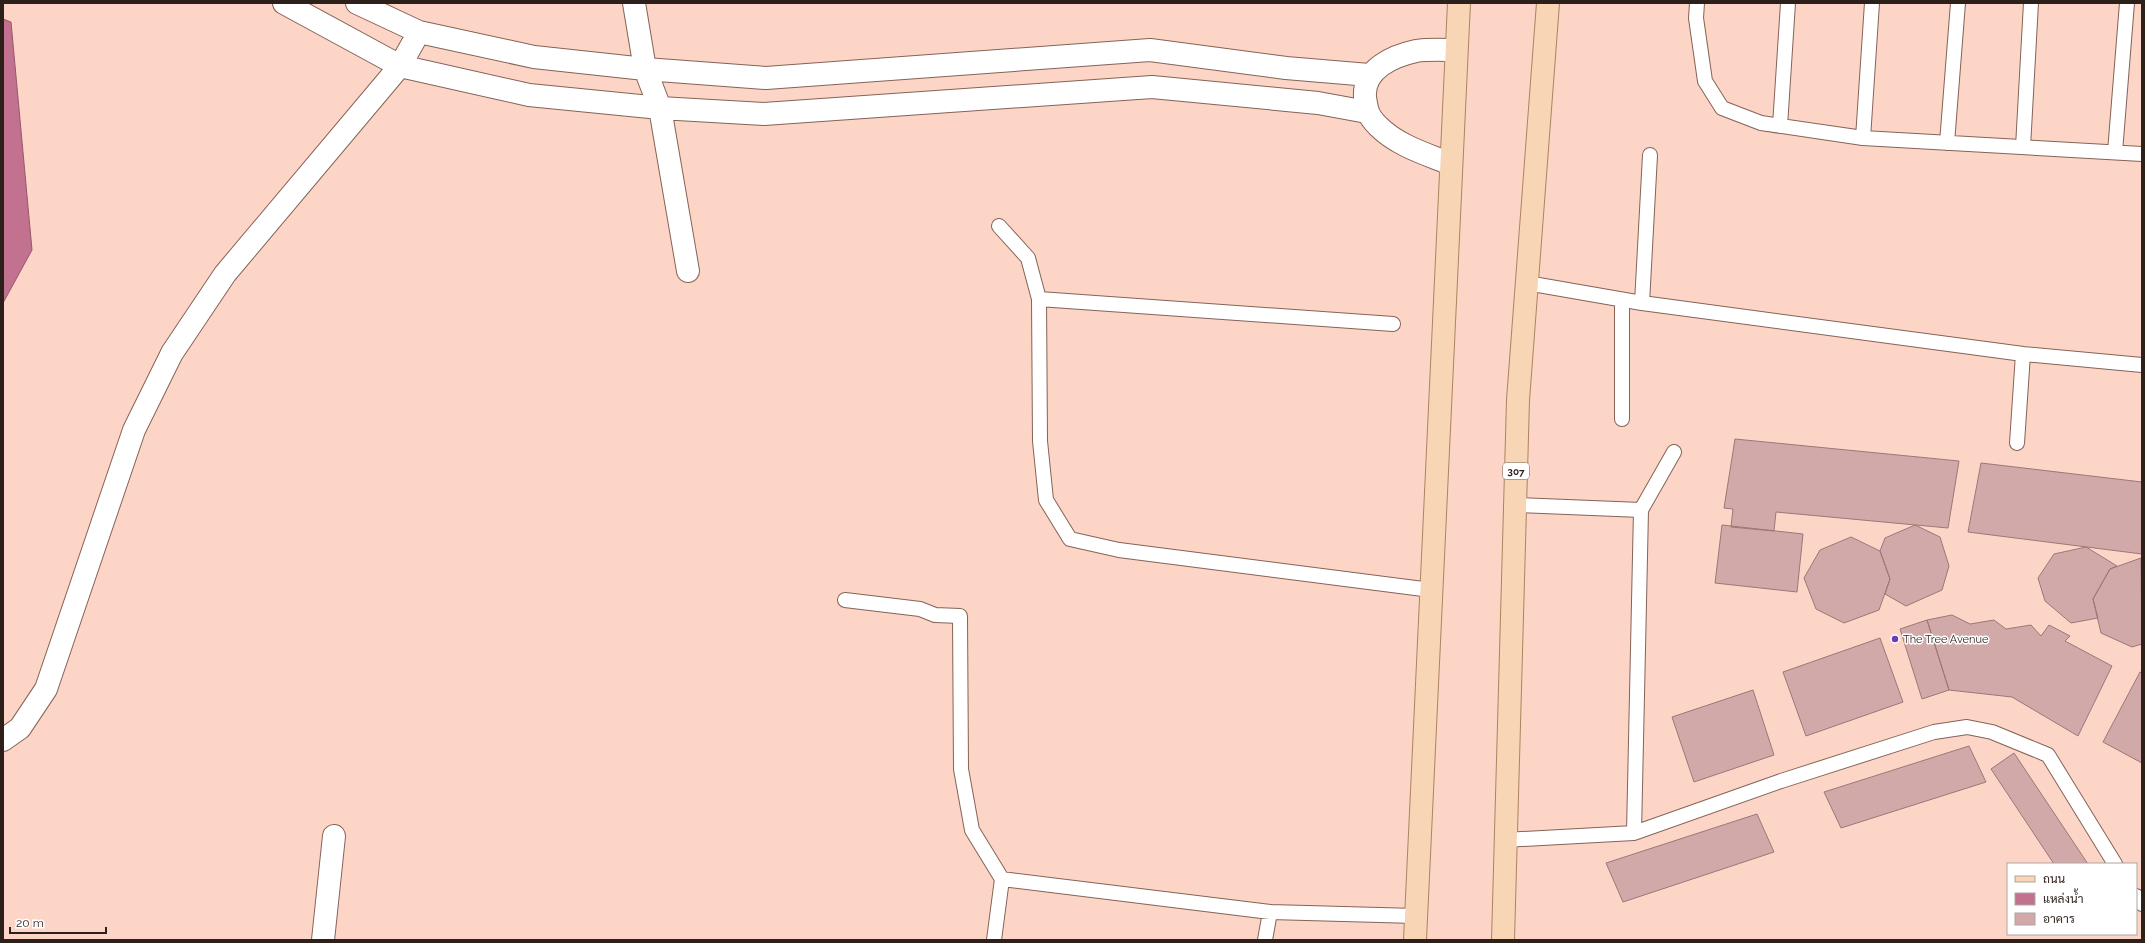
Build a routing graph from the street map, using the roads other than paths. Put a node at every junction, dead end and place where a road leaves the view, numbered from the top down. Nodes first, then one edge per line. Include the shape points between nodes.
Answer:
1 (284, 3) edge
2 (357, 3) edge
3 (634, 3) edge
4 (1459, 3) edge
5 (1548, 3) edge
6 (1697, 3) edge
7 (1788, 3) edge
8 (1872, 3) edge
9 (1958, 3) edge
10 (2031, 3) edge
11 (2127, 3) edge
12 (419, 32) junction
13 (1456, 50) junction
14 (400, 66) junction
15 (645, 69) junction
16 (1369, 76) junction
17 (660, 108) junction
18 (1367, 112) junction
19 (1780, 126) junction
20 (1863, 138) junction
21 (1948, 143) junction
22 (2023, 147) junction
23 (2115, 152) junction
24 (2142, 154) edge
25 (1650, 155) dead end
26 (1451, 164) junction
27 (999, 226) dead end
28 (688, 271) dead end
29 (1527, 283) junction
30 (1039, 299) junction
31 (1622, 300) junction
32 (1642, 303) junction
33 (1392, 324) dead end
34 (2023, 354) junction
35 (2142, 365) edge
36 (1622, 419) dead end
37 (2017, 443) dead end
38 (1674, 452) dead end
39 (1516, 505) junction
40 (1640, 510) junction
41 (1431, 590) junction
42 (845, 600) dead end
43 (3, 740) edge
44 (1634, 833) junction
45 (334, 836) dead end
46 (1505, 840) junction
47 (2114, 863) edge
48 (1002, 879) junction
49 (1270, 912) junction
50 (1416, 916) junction
51 (323, 940) edge
52 (994, 940) edge
53 (1265, 940) edge
54 (1415, 940) edge
55 (1503, 940) edge

1 - 14 street
2 - 12 street
3 - 15 street
4 - 13 main road
5 - 29 main road, 307
6 - 19 lane via 1696,18 1705,81 1722,108 1762,123
7 - 19 lane
8 - 20 lane
9 - 21 lane
10 - 22 lane
11 - 23 lane
12 - 14 street
12 - 15 street via 534,57
13 - 16 street via 1417,51 1383,63
13 - 26 main road
14 - 17 street via 529,94
14 - 43 street via 225,274 172,353 134,430 46,689 20,728
15 - 16 street via 766,78 1150,50
15 - 17 street
16 - 18 street via 1365,90
17 - 18 street via 764,114 1152,87 1318,103
17 - 28 street
18 - 26 street via 1379,127 1399,143
19 - 20 lane
20 - 21 lane
21 - 22 lane
22 - 23 lane
23 - 24 lane
25 - 32 lane
26 - 41 main road
27 - 30 lane via 1028,258
29 - 31 lane
29 - 39 main road, 307 via 1518,400
30 - 33 lane
30 - 41 lane via 1040,441 1046,500 1070,539 1119,550
31 - 32 lane
31 - 36 lane
32 - 34 lane
34 - 35 lane
34 - 37 lane
38 - 40 lane
39 - 40 lane
39 - 46 main road, 307
40 - 44 lane
41 - 50 main road
42 - 48 lane via 920,609 935,615 960,616 961,769 972,830
44 - 46 lane
44 - 47 lane via 1781,781 1927,734 1967,727 1992,732 2048,755
45 - 51 street
46 - 55 main road, 307
48 - 49 lane
48 - 52 lane
49 - 50 lane
49 - 53 lane
50 - 54 main road

